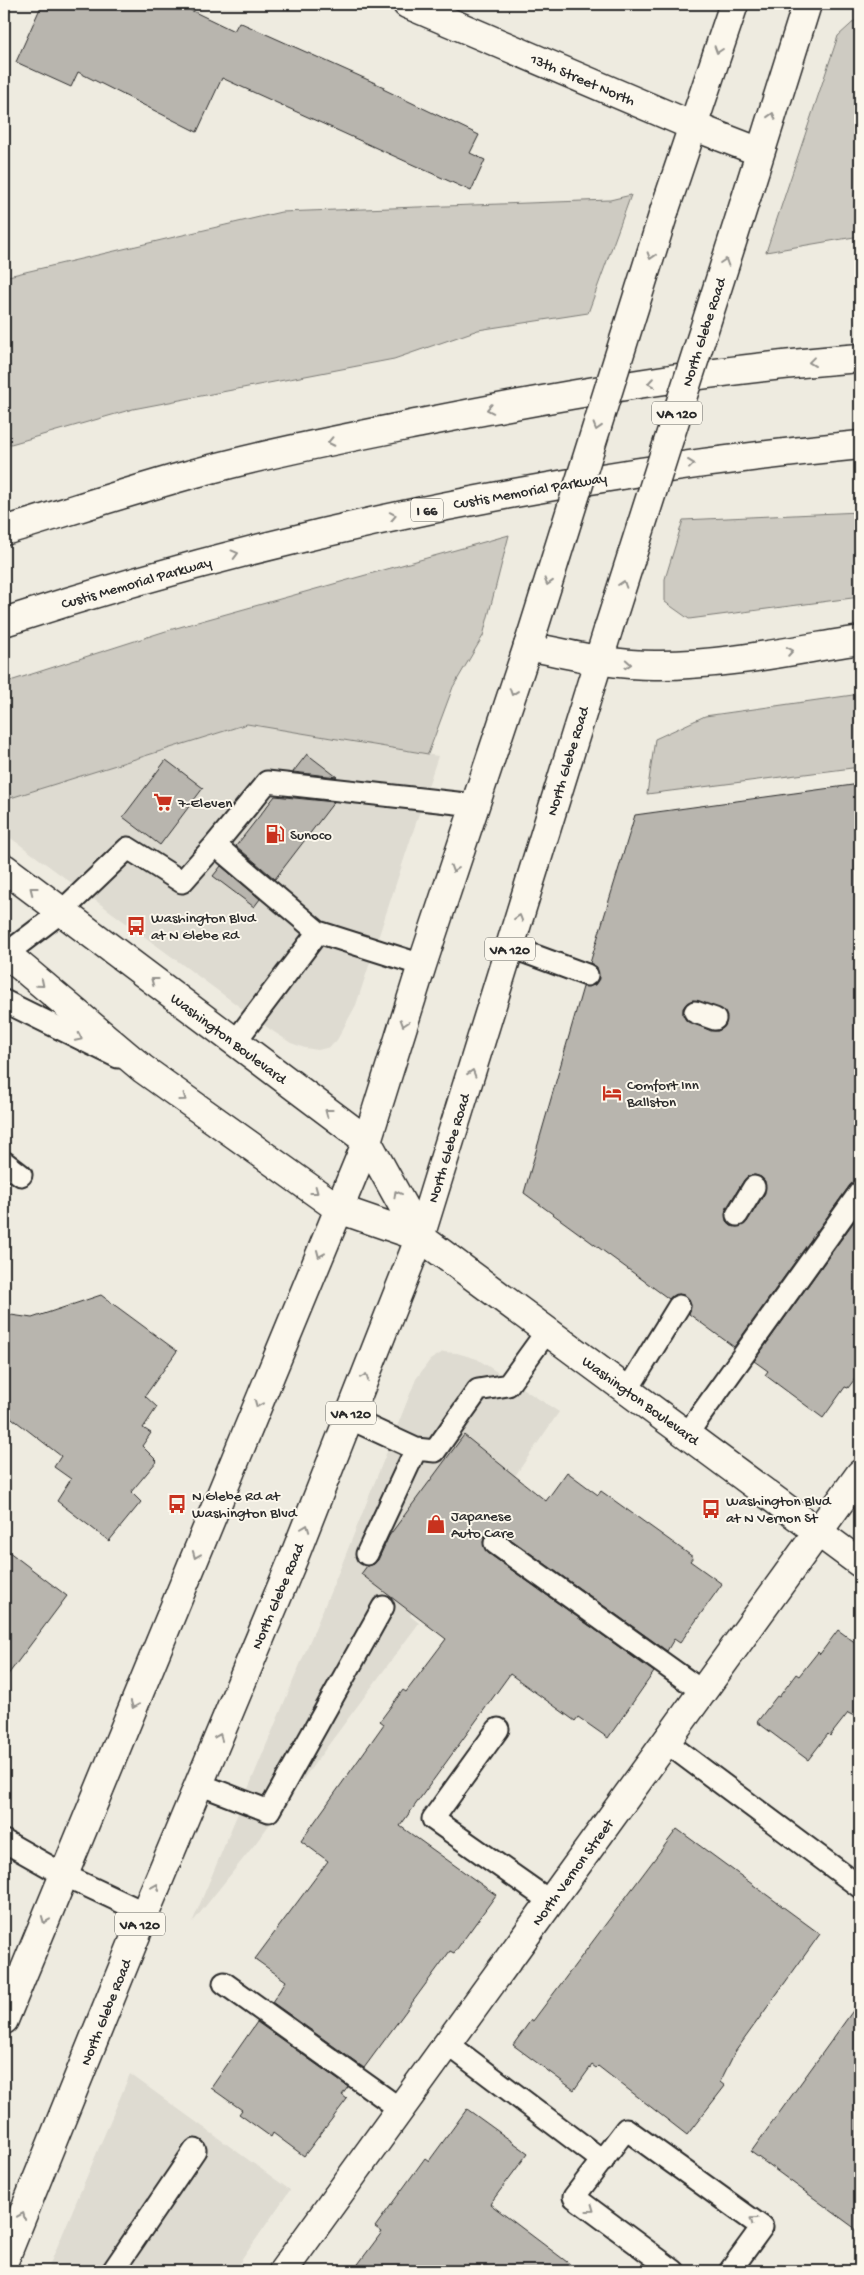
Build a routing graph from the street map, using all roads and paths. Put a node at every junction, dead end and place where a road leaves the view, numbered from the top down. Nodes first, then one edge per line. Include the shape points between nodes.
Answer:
1 (407, 4) edge
2 (734, 4) edge
3 (807, 4) edge
4 (693, 126) junction
5 (760, 152) junction
6 (860, 358) edge
7 (860, 445) edge
8 (4, 531) edge
9 (4, 622) edge
10 (530, 640) junction
11 (860, 640) edge
12 (597, 661) junction
13 (475, 805) junction
14 (215, 845) junction
15 (4, 868) edge
16 (61, 912) junction
17 (318, 932) junction
18 (511, 947) junction
19 (5, 953) edge
20 (422, 965) junction
21 (587, 975) dead end
22 (4, 1001) edge
23 (696, 1012) dead end
24 (715, 1019) dead end
25 (235, 1042) junction
26 (143, 1069) junction
27 (367, 1142) junction
28 (754, 1187) dead end
29 (860, 1192) edge
30 (339, 1209) junction
31 (738, 1215) dead end
32 (420, 1237) junction
33 (679, 1306) dead end
34 (547, 1331) junction
35 (628, 1390) junction
36 (349, 1418) junction
37 (687, 1434) junction
38 (416, 1449) junction
39 (860, 1474) edge
40 (818, 1532) junction
41 (495, 1543) dead end
42 (366, 1554) dead end
43 (860, 1563) edge
44 (383, 1607) dead end
45 (702, 1692) junction
46 (498, 1729) dead end
47 (666, 1742) junction
48 (199, 1784) junction
49 (4, 1841) edge
50 (64, 1875) junction
51 (860, 1887) edge
52 (551, 1902) junction
53 (145, 1913) junction
54 (224, 1983) dead end
55 (4, 2020) edge
56 (448, 2044) junction
57 (400, 2109) junction
58 (195, 2150) dead end
59 (603, 2161) junction
60 (4, 2261) edge
61 (113, 2271) edge
62 (283, 2271) edge
63 (674, 2271) edge
64 (730, 2271) edge

1 - 4 main road, 13th Street North
2 -> 4 main road
5 -> 3 main road, North Glebe Road / VA 120
4 - 5 main road, 13th Street North
4 -> 10 main road, bridge
12 -> 5 main road, North Glebe Road / VA 120, bridge
6 -> 8 main road via 626,386 396,428 182,477
9 -> 7 main road, Custis Memorial Parkway / I 66 via 147,578 353,524 566,482 681,465
10 - 12 main road
10 -> 13 main road
12 -> 11 main road via 660,666
18 -> 12 main road, North Glebe Road / VA 120
13 - 14 lane via 267,782
13 -> 20 main road
14 - 16 lane via 182,882 128,848
14 - 17 lane
16 -> 15 main road, Washington Boulevard
16 - 19 lane
25 -> 16 main road, Washington Boulevard
17 - 20 lane
17 - 25 lane
18 - 21 lane
32 -> 18 main road, North Glebe Road / VA 120
19 -> 26 main road, Washington Boulevard
20 -> 27 main road
22 -> 26 lane
23 - 24 lane
27 -> 25 main road, Washington Boulevard
26 -> 30 main road, Washington Boulevard
27 - 30 main road
32 -> 27 main road, Washington Boulevard
28 - 31 lane
29 - 37 lane
30 - 32 main road, Washington Boulevard
30 -> 50 main road
32 - 34 main road, Washington Boulevard
36 -> 32 main road, North Glebe Road / VA 120
33 - 35 lane
34 - 35 main road, Washington Boulevard
34 - 38 lane via 508,1386 478,1390 435,1451
35 - 37 main road, Washington Boulevard
36 - 38 lane
48 -> 36 main road, North Glebe Road / VA 120
37 - 40 main road, Washington Boulevard
38 - 42 lane
39 - 40 main road, North Vernon Street
40 - 43 main road, Washington Boulevard
40 - 45 main road, North Vernon Street
41 - 45 lane
44 - 48 lane via 269,1811
45 - 47 main road, North Vernon Street
46 - 52 lane via 433,1819
47 - 51 lane
47 - 52 main road, North Vernon Street
53 -> 48 main road, North Glebe Road / VA 120
49 - 50 lane
50 - 53 lane
50 -> 55 main road
52 - 56 main road, North Vernon Street
60 -> 53 main road, North Glebe Road / VA 120
54 - 57 lane
56 - 57 main road, North Vernon Street
56 - 59 lane
57 - 62 main road, North Vernon Street
58 - 61 lane
59 -> 63 lane via 574,2198
64 -> 59 lane via 762,2226 626,2129

